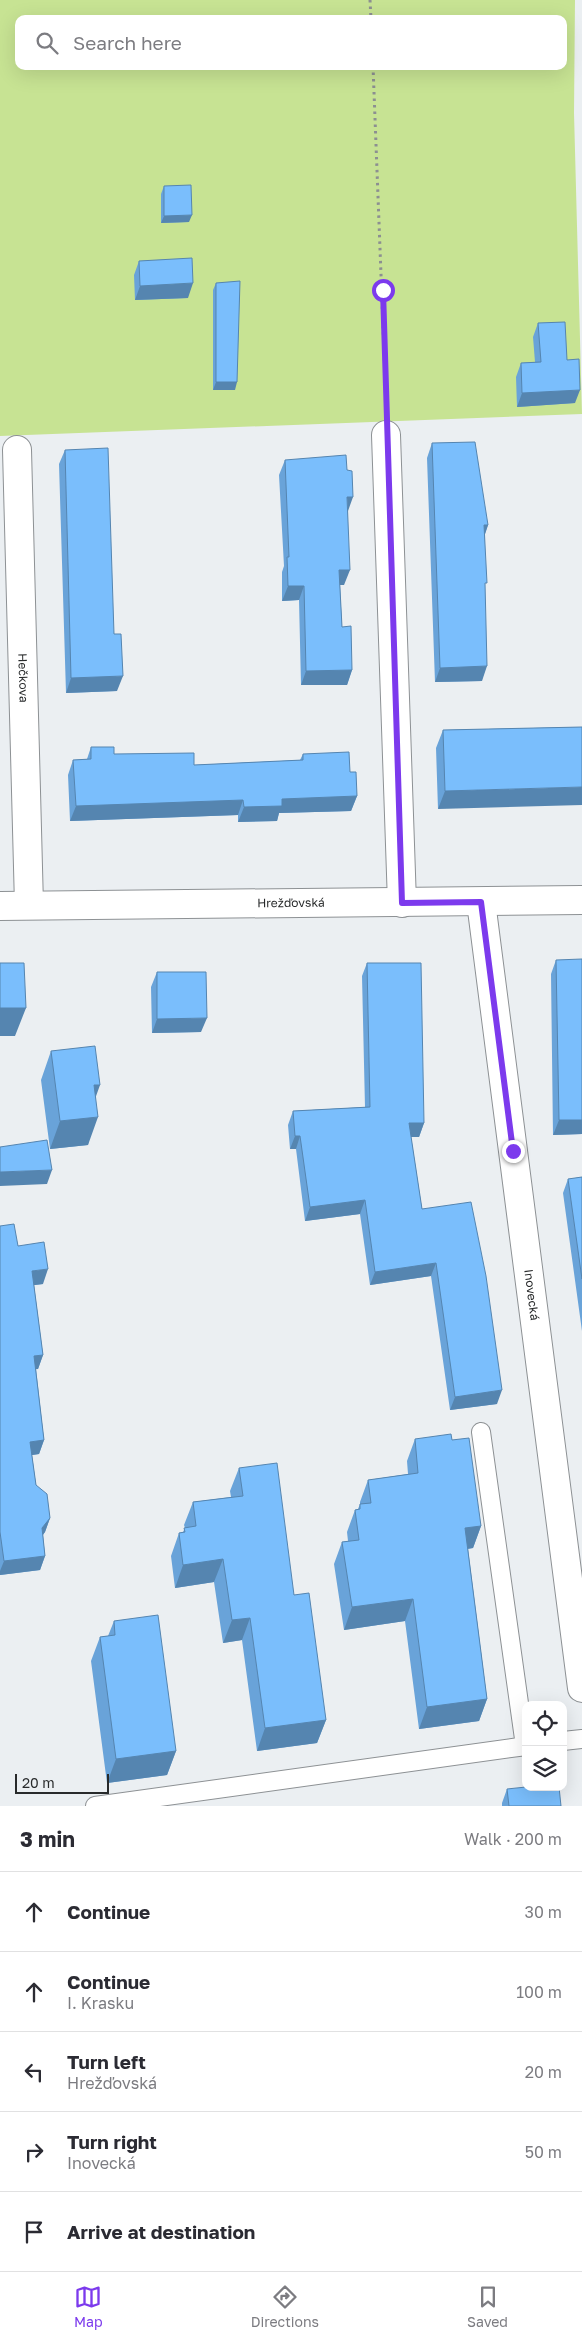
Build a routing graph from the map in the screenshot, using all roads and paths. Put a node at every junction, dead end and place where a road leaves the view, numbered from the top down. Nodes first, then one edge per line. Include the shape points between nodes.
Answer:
1 (370, 0) edge
2 (371, 15) edge
3 (373, 70) edge
4 (386, 435) joint
5 (17, 450) dead end
6 (582, 900) edge
7 (481, 902) junction
8 (402, 903) junction
9 (29, 905) junction
10 (0, 906) edge
11 (481, 1432) dead end
12 (582, 1688) edge
13 (522, 1718) edge
14 (582, 1738) edge
15 (567, 1740) edge
16 (522, 1747) edge
17 (95, 1806) edge

1 - 2 path
3 - 4 path
4 - 8 street
5 - 9 street, Hečkova
6 - 7 street, Hrežďovská
7 - 8 street, Hrežďovská
7 - 12 street, Inovecká
8 - 9 street, Hrežďovská
9 - 10 street, Hrežďovská
11 - 13 lane
14 - 15 lane
16 - 17 lane

